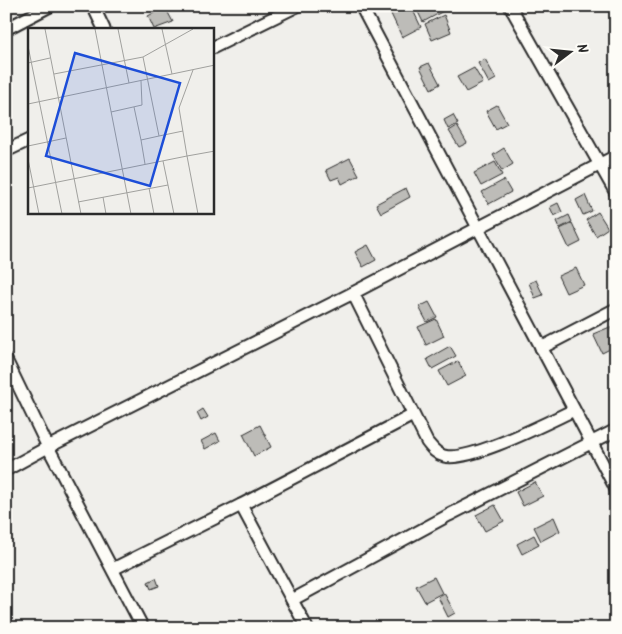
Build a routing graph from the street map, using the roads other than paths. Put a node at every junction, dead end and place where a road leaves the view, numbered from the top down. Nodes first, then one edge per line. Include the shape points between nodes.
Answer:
1 (50, 6) edge
2 (93, 6) edge
3 (297, 6) edge
4 (361, 6) edge
5 (510, 6) edge
6 (104, 28) edge
7 (6, 29) edge
8 (214, 47) edge
9 (28, 140) edge
10 (6, 151) edge
11 (616, 156) edge
12 (600, 164) junction
13 (616, 193) edge
14 (478, 228) junction
15 (353, 293) junction
16 (616, 309) edge
17 (541, 348) junction
18 (6, 360) edge
19 (574, 410) junction
20 (413, 415) junction
21 (616, 430) edge
22 (590, 441) junction
23 (48, 446) junction
24 (6, 470) edge
25 (616, 489) edge
26 (241, 505) junction
27 (113, 569) junction
28 (292, 600) junction
29 (142, 628) edge
30 (307, 628) edge

1 - 7 street
2 - 6 street
3 - 8 street
4 - 14 street
5 - 12 street
9 - 10 street
11 - 12 street
12 - 13 street
12 - 14 street
14 - 15 street
14 - 17 street
15 - 20 street
15 - 23 street
16 - 17 street
17 - 19 street
18 - 23 street
19 - 20 street via 502,442 452,458 433,450
19 - 22 street
20 - 26 street
21 - 22 street
22 - 25 street
22 - 28 street
23 - 24 street
23 - 27 street
26 - 27 street
26 - 28 street
27 - 29 street
28 - 30 street

